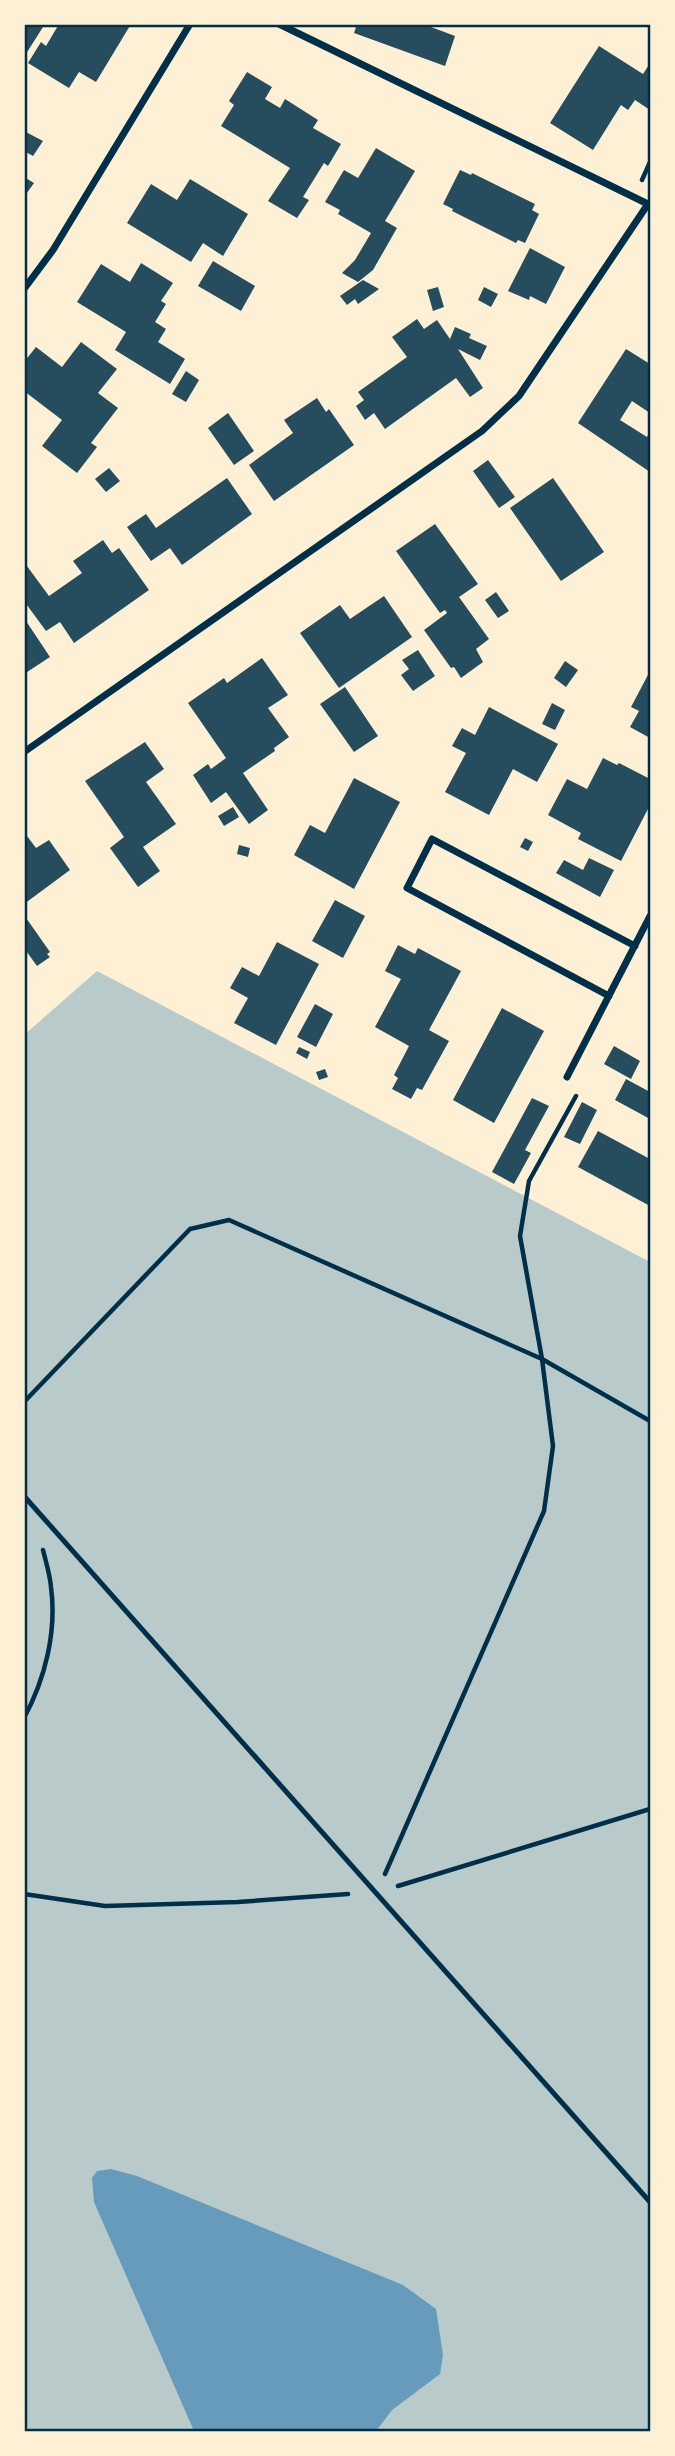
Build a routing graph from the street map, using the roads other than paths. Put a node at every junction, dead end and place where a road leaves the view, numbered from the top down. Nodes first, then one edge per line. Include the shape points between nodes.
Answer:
1 (190, 24) edge
2 (279, 24) edge
3 (649, 205) edge
4 (24, 289) edge
5 (24, 752) edge
6 (650, 916) edge
7 (635, 946) junction
8 (609, 996) junction
9 (567, 1077) road end
10 (24, 1496) edge
11 (650, 2202) edge

1 - 4 street via 53,250
2 - 3 street
3 - 5 street via 519,396 482,431
6 - 7 street
7 - 8 street
7 - 8 street via 432,839 419,863 407,888
8 - 9 street
10 - 11 lane

